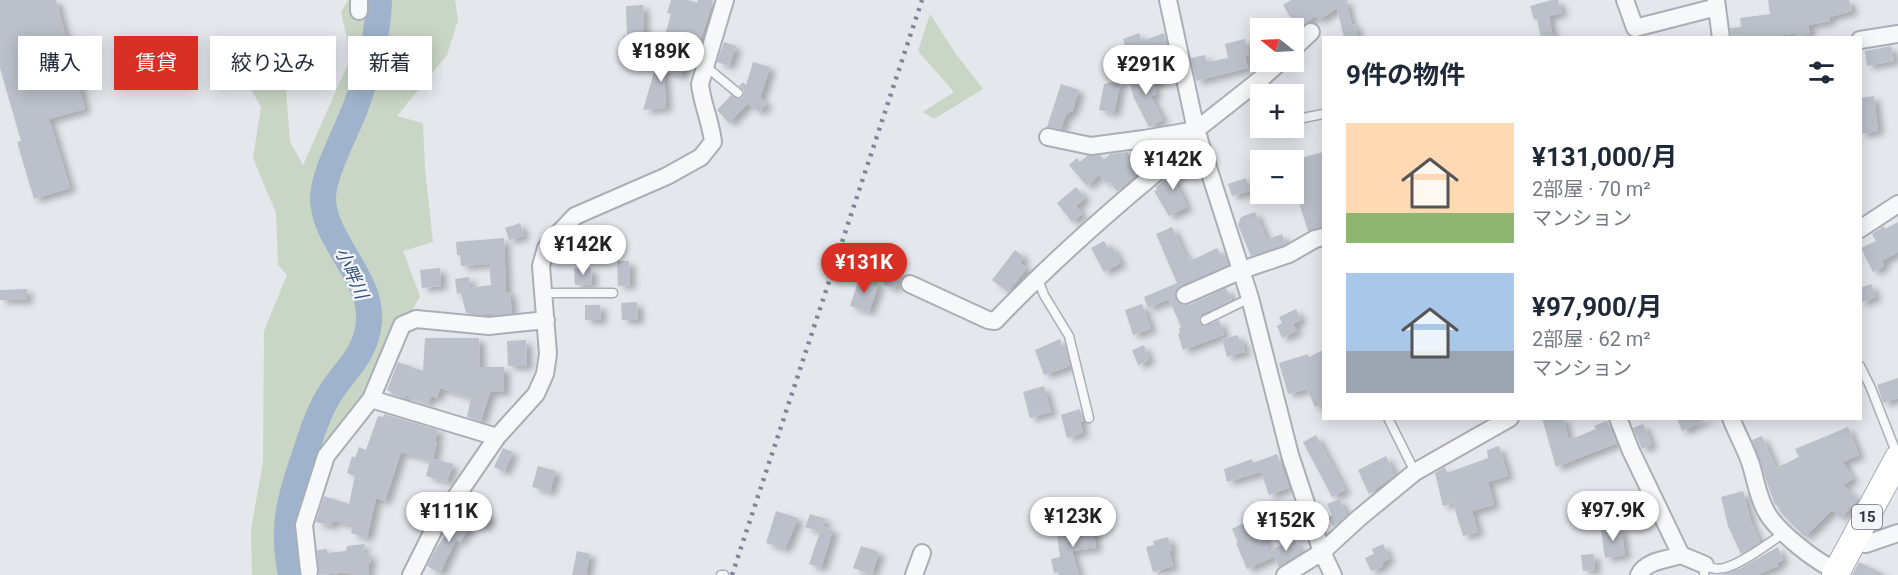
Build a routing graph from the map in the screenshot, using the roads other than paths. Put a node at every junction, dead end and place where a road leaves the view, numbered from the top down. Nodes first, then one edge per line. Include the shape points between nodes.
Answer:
1 (725, 0) edge
2 (1168, 0) edge
3 (1625, 0) edge
4 (1717, 3) edge
5 (1311, 32) dead end
6 (1898, 34) edge
7 (1721, 36) edge
8 (1304, 39) edge
9 (628, 40) dead end
10 (1862, 40) edge
11 (704, 65) junction
12 (1269, 72) edge
13 (1262, 78) junction
14 (1265, 84) edge
15 (738, 93) dead end
16 (1322, 114) edge
17 (1304, 118) edge
18 (1197, 134) junction
19 (1048, 137) dead end
20 (1898, 204) edge
21 (1862, 227) edge
22 (1322, 237) edge
23 (1242, 270) junction
24 (1037, 277) junction
25 (910, 284) dead end
26 (543, 293) junction
27 (613, 293) dead end
28 (1185, 295) dead end
29 (1251, 298) junction
30 (546, 320) junction
31 (1205, 320) dead end
32 (1862, 370) edge
33 (371, 399) junction
34 (1089, 418) dead end
35 (1389, 420) edge
36 (1506, 420) edge
37 (1619, 420) edge
38 (1732, 420) edge
39 (498, 437) junction
40 (1898, 458) edge
41 (1415, 472) junction
42 (1785, 533) junction
43 (1898, 533) edge
44 (1853, 542) junction
45 (922, 552) dead end
46 (1322, 552) junction
47 (1681, 555) junction
48 (1704, 570) edge
49 (309, 571) dead end
50 (1836, 573) edge
51 (411, 575) edge
52 (914, 575) edge
53 (1285, 575) edge
54 (1333, 575) edge
55 (1639, 575) edge

1 - 11 street
2 - 18 street
3 - 4 street via 1635,28
4 - 7 street
5 - 8 street
6 - 10 street
9 - 11 lane
11 - 15 lane
11 - 26 street via 701,98 713,142 701,157 667,176 575,216 546,248 541,266
12 - 13 street
13 - 14 lane
13 - 18 street
16 - 17 lane
18 - 19 street via 1091,146
18 - 23 street
18 - 24 street
20 - 21 street
22 - 23 street
23 - 28 street
23 - 29 street
24 - 25 street via 995,321
24 - 34 lane via 1069,336
26 - 27 lane
26 - 30 street
29 - 31 lane
29 - 46 street via 1290,455
30 - 33 street via 489,326 416,319 402,325
30 - 39 street via 545,374 536,394
32 - 40 lane
33 - 39 street
33 - 49 street via 326,456 304,525
35 - 41 lane
36 - 41 street
37 - 47 street
38 - 42 street via 1751,464 1758,495 1768,515
39 - 51 street via 434,530
40 - 44 main road, 15
41 - 46 street
42 - 48 lane via 1724,568
42 - 50 street
43 - 44 street via 1866,544
44 - 50 main road, 15
45 - 52 street
46 - 53 street
46 - 54 street
47 - 48 street
47 - 55 street via 1648,565

